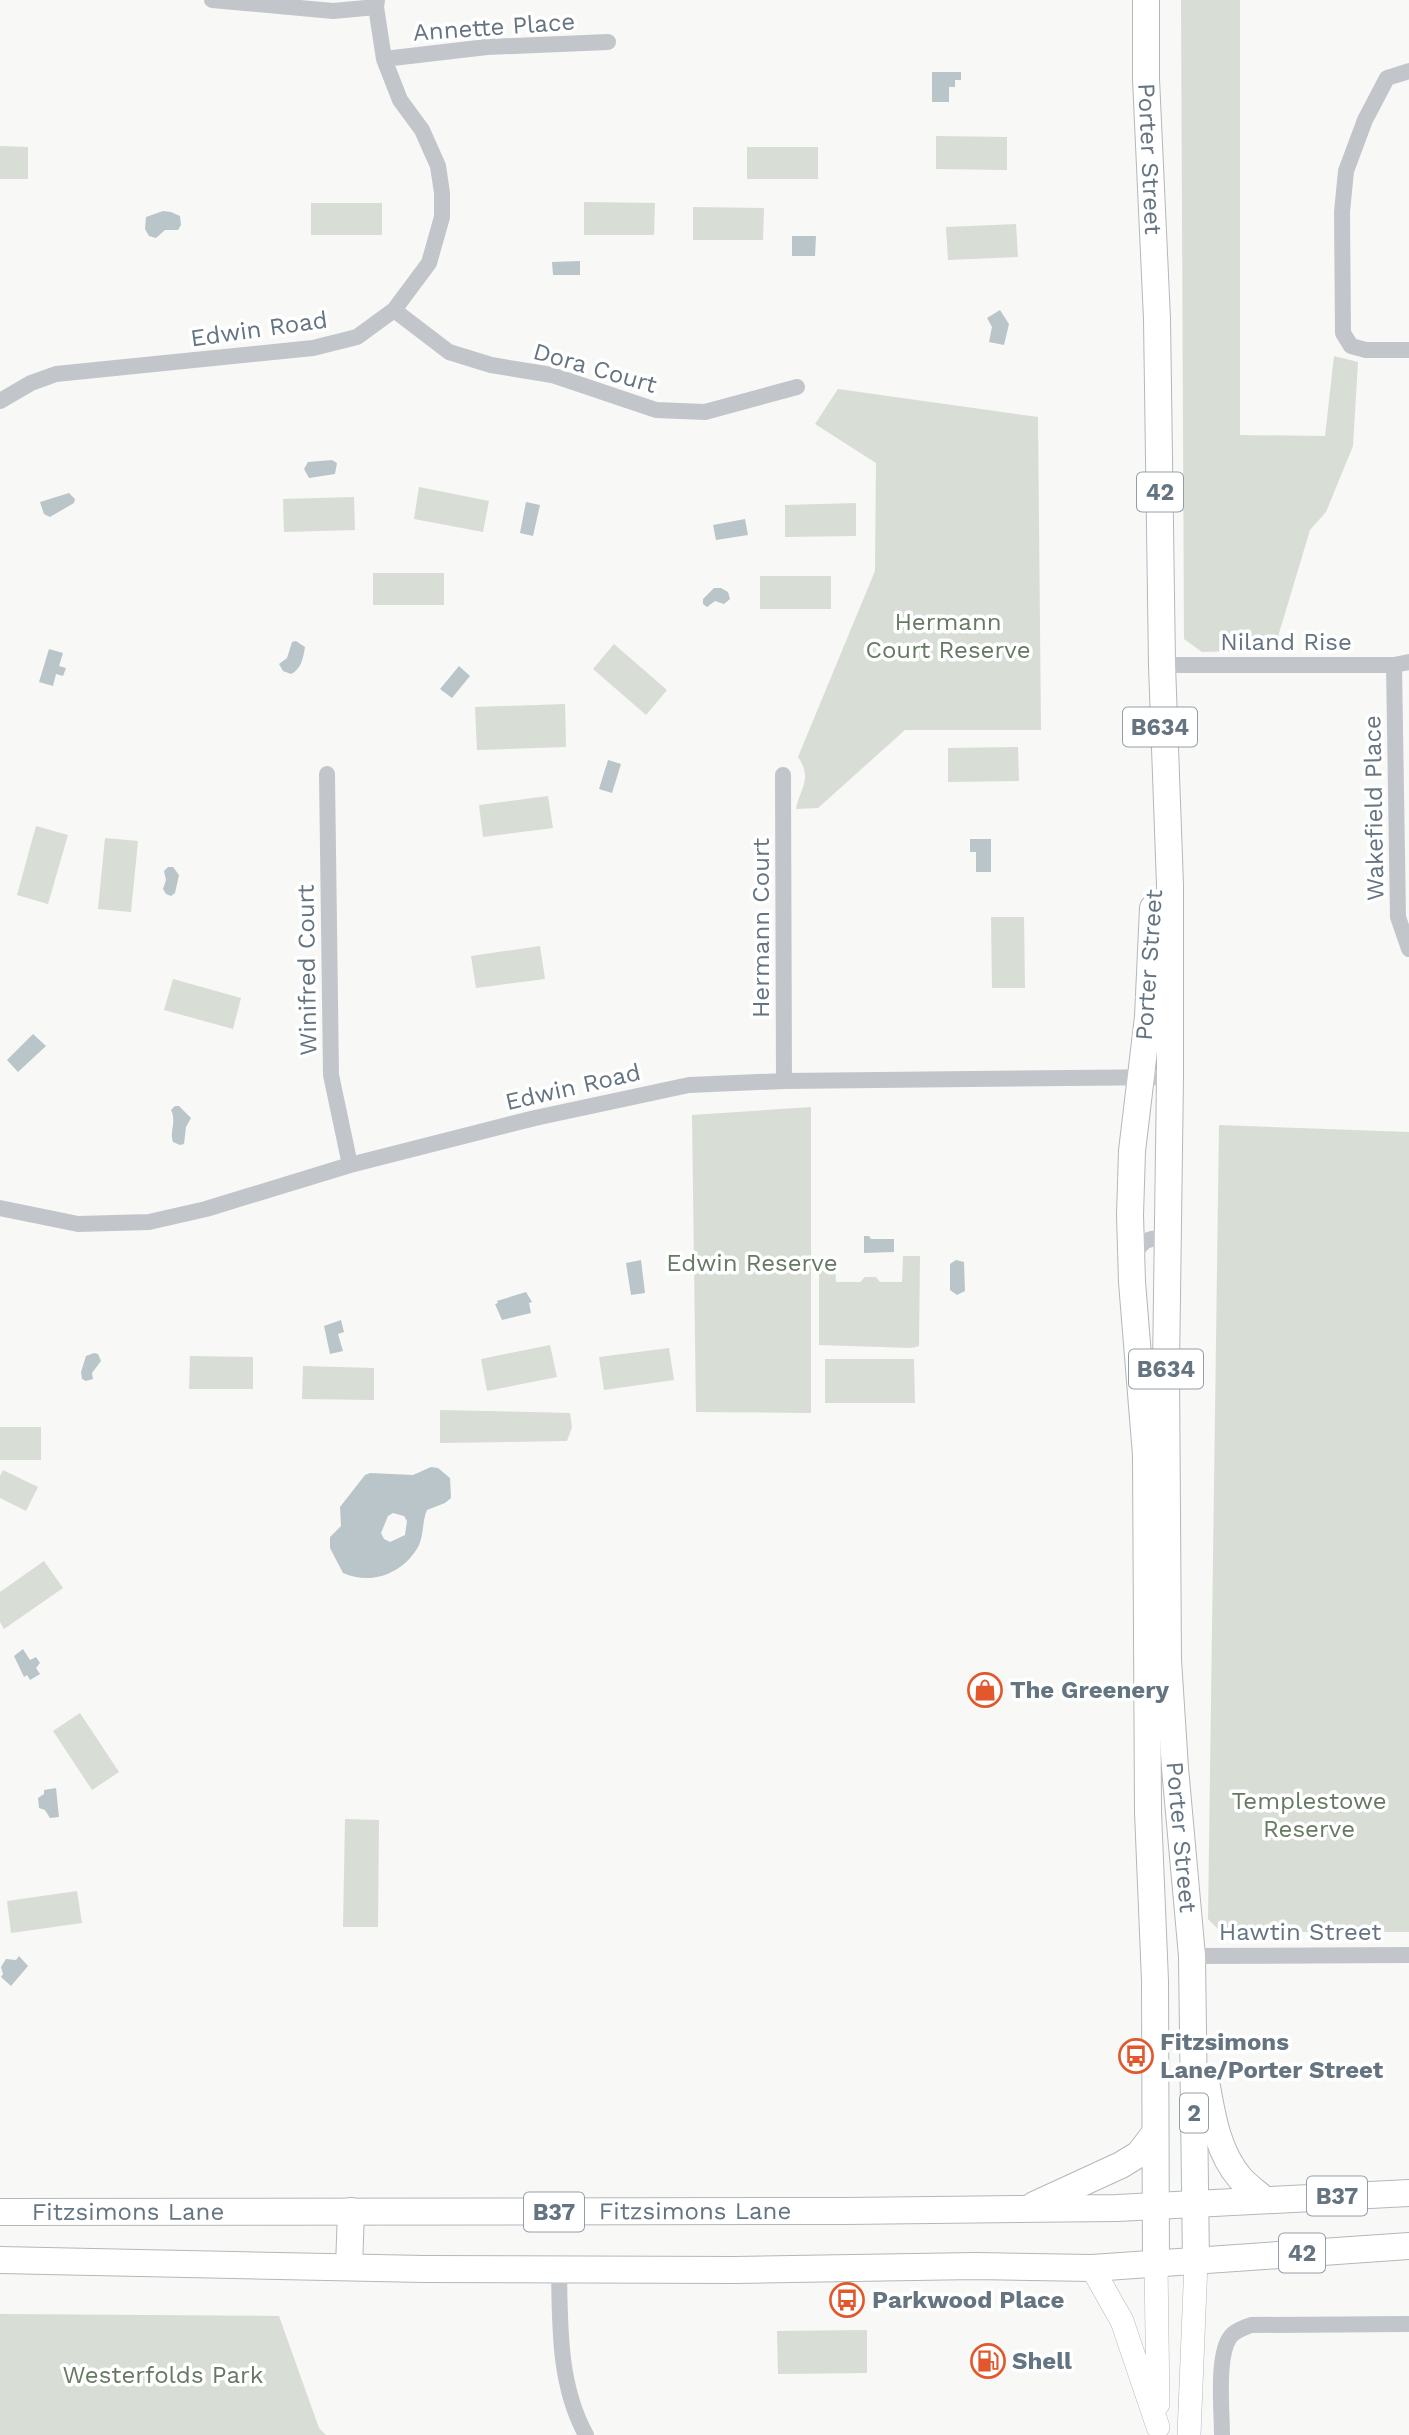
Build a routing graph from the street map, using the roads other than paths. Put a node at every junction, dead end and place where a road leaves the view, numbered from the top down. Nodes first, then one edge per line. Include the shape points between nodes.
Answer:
1 (212, 0) edge
2 (1146, 0) edge
3 (1164, 0) edge
4 (376, 4) edge
5 (608, 42) dead end
6 (384, 58) junction
7 (1409, 71) edge
8 (394, 310) junction
9 (1157, 318) junction
10 (1409, 351) edge
11 (797, 387) dead end
12 (0, 401) edge
13 (1402, 664) edge
14 (1162, 665) junction
15 (327, 774) dead end
16 (783, 775) dead end
17 (1409, 949) edge
18 (1140, 1077) junction
19 (1170, 1077) junction
20 (784, 1081) junction
21 (350, 1164) junction
22 (0, 1208) edge
23 (1168, 1239) junction
24 (1132, 1265) junction
25 (1192, 1955) junction
26 (1409, 1955) edge
27 (1194, 2021) junction
28 (1155, 2133) junction
29 (1409, 2193) edge
30 (1265, 2200) junction
31 (1194, 2204) junction
32 (1156, 2206) junction
33 (1026, 2209) junction
34 (351, 2211) junction
35 (0, 2212) edge
36 (1409, 2246) edge
37 (0, 2260) edge
38 (1196, 2262) junction
39 (1156, 2265) junction
40 (349, 2267) junction
41 (559, 2268) junction
42 (1092, 2268) junction
43 (1409, 2324) edge
44 (1158, 2431) edge
45 (586, 2435) edge
46 (1189, 2435) edge
47 (1222, 2435) edge

1 - 4 street via 333,11
2 - 9 main road, Porter Street / 42
3 - 9 main road, Porter Street / 42
4 - 6 street, Edwin Road
5 - 6 street, Annette Place via 487,47
6 - 8 street, Edwin Road via 400,100 422,130 438,166 442,193 442,217 429,263
7 - 10 street via 1387,78 1366,120 1346,171 1342,226 1343,333 1351,346
8 - 11 street, Dora Court via 449,352 491,365 552,375 656,410 705,412
8 - 12 street, Edwin Road via 357,337 313,348 56,374
9 - 14 main road, Porter Street / 42
13 - 14 street, Niland Rise
13 - 17 street, Wakefield Place via 1398,917
14 - 18 main road, Porter Street / B634 via 1148,1017
14 - 19 main road, Porter Street / B634 via 1170,885
15 - 21 street, Winifred Court via 331,1075
16 - 20 street, Hermann Court
18 - 19 street, Edwin Road
18 - 20 street, Edwin Road
18 - 24 main road, Porter Street / B634 via 1132,1151
19 - 23 main road, Porter Street / B634
20 - 21 street, Edwin Road via 689,1085
21 - 22 street, Edwin Road via 149,1222 78,1224
23 - 24 street via 1145,1240
23 - 25 main road, Porter Street / B634 via 1168,1674
24 - 28 main road, Porter Street / B634 via 1146,1455
25 - 26 street, Hawtin Street
25 - 27 main road, Porter Street / B634
27 - 30 main road, 42 via 1219,2140 1234,2170
27 - 31 main road, Porter Street / 2
28 - 32 main road, Porter Street
28 - 33 main road via 1139,2154 1121,2165
29 - 30 main road, B37
30 - 31 main road, Fitzsimons Lane / B37
31 - 32 main road, Fitzsimons Lane / B37
31 - 38 main road, Porter Street / 2
32 - 33 main road, Fitzsimons Lane / B37
32 - 39 main road, Porter Street
33 - 34 main road, Fitzsimons Lane / B37
34 - 35 main road, Fitzsimons Lane / B37
34 - 40 main road
36 - 38 main road, 42
37 - 40 main road, Fitzsimons Lane / B37
38 - 39 main road, 42
38 - 46 main road, Porter Street / 2
39 - 42 main road, Fitzsimons Lane / B37
39 - 44 main road, Porter Street
40 - 41 main road, Fitzsimons Lane / B37
41 - 42 main road, Fitzsimons Lane / B37
41 - 45 street via 564,2370
42 - 44 main road via 1122,2321
43 - 47 street via 1251,2325 1238,2330 1224,2350

